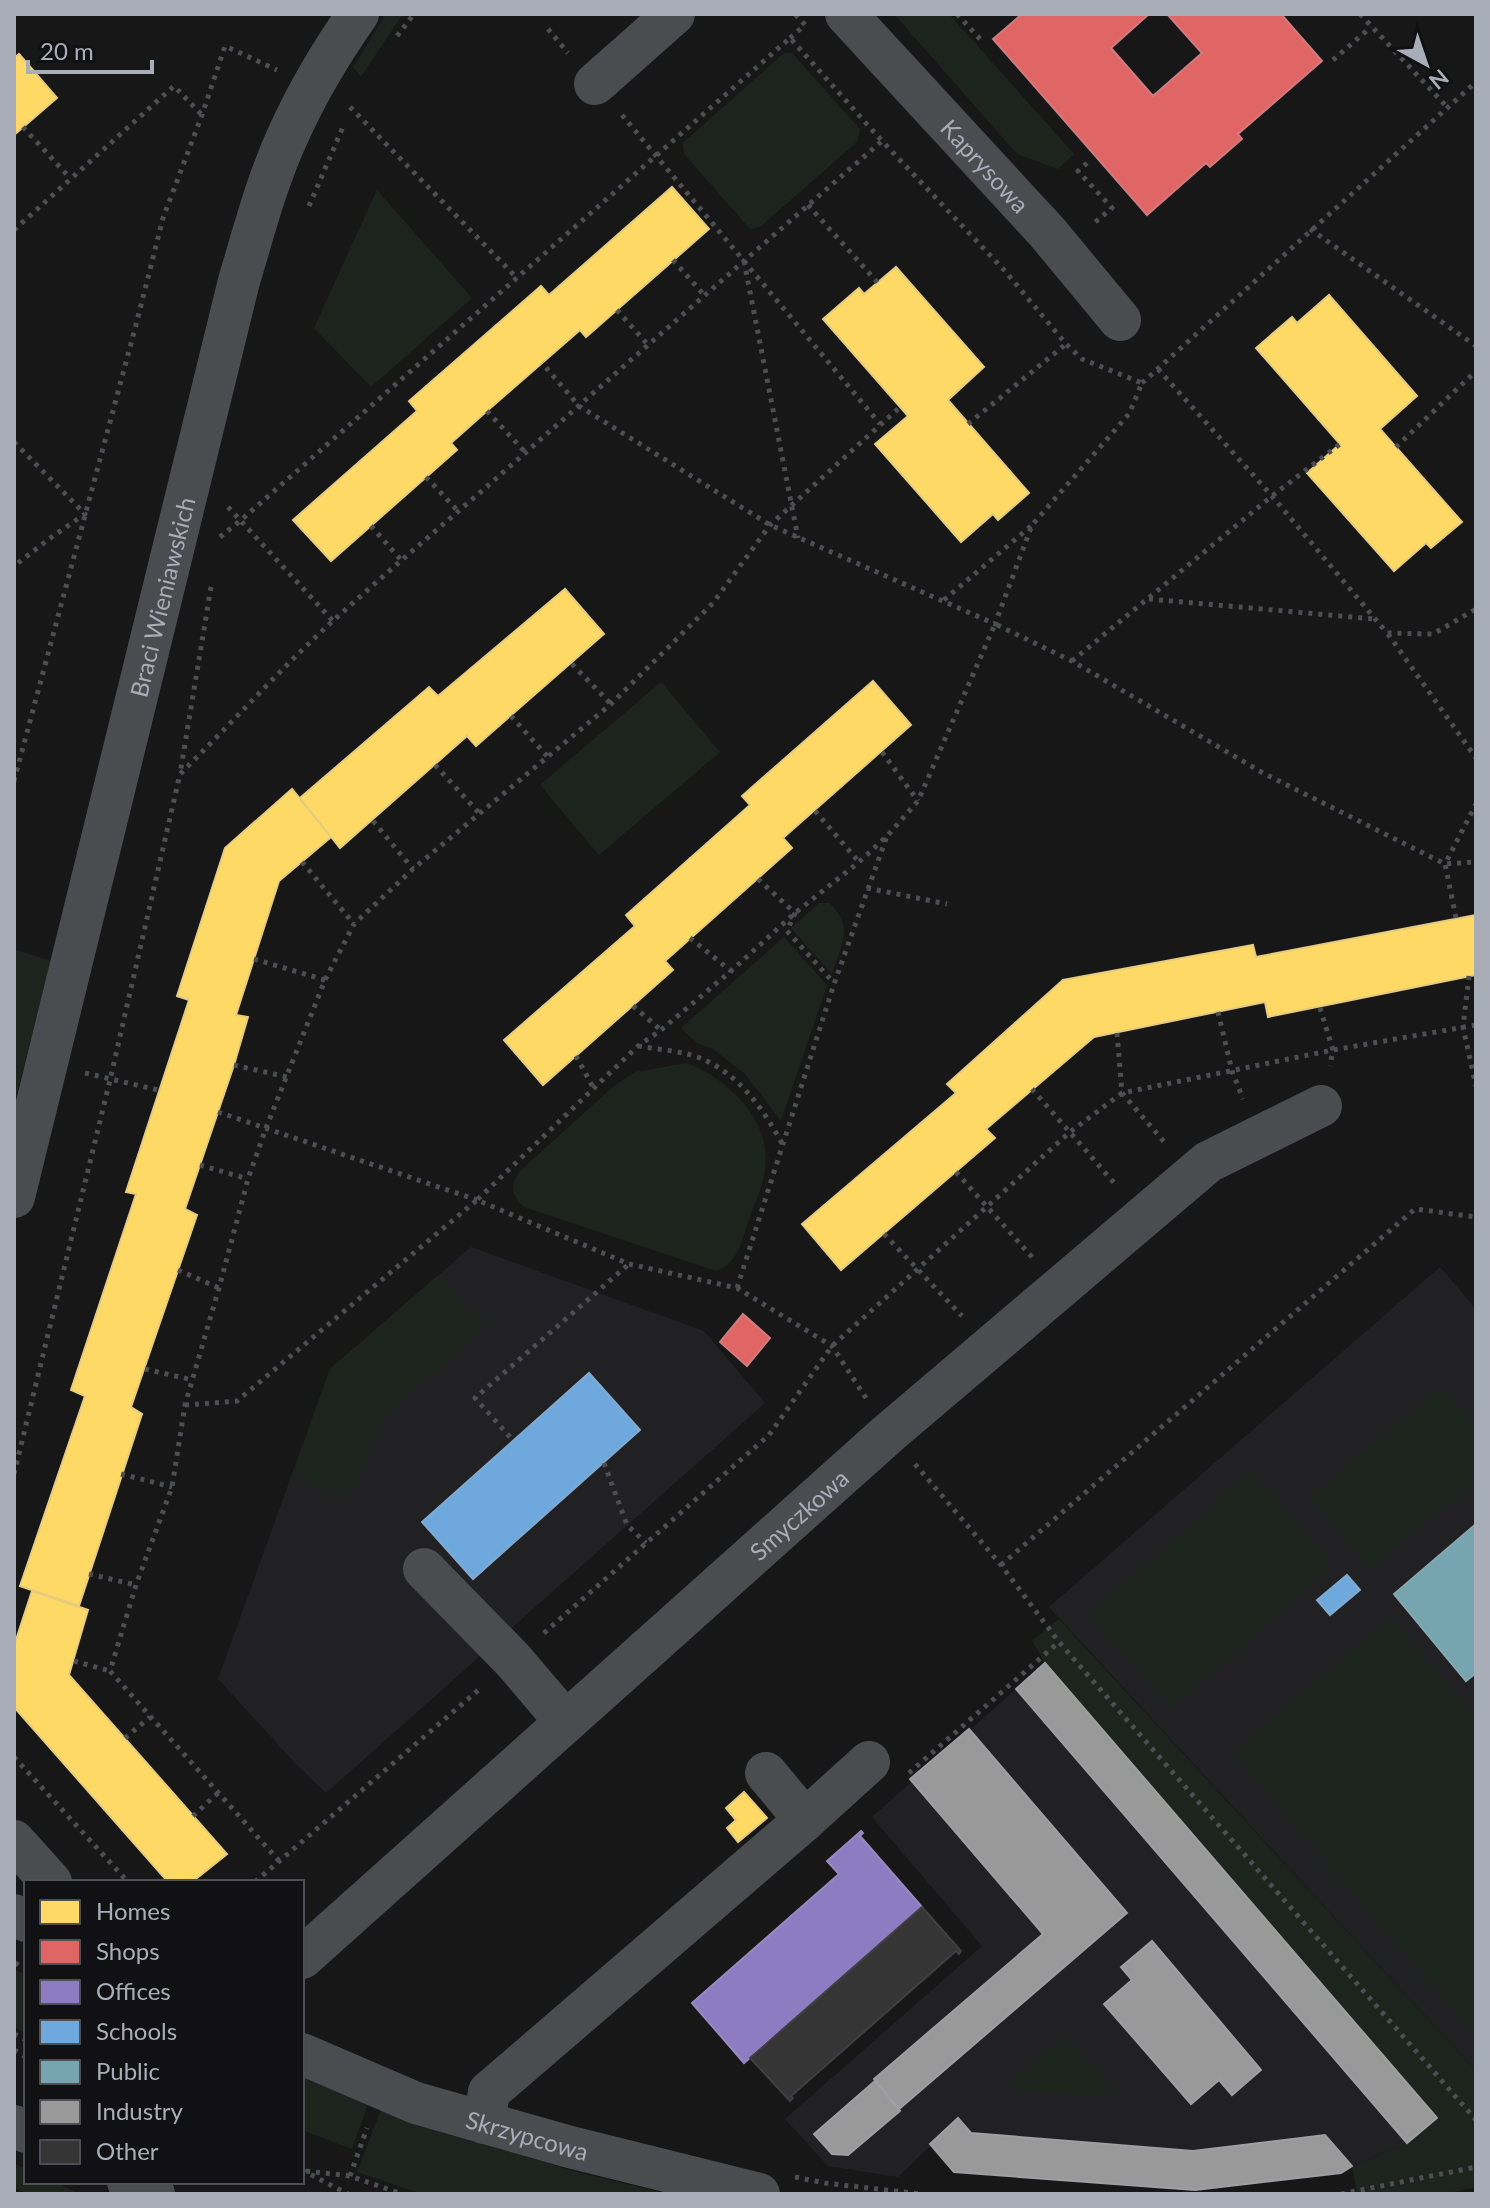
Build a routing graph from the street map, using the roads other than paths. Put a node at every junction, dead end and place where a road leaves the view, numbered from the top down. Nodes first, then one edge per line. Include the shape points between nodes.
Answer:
1 (358, 14) edge
2 (674, 14) edge
3 (846, 14) edge
4 (595, 84) road end
5 (1120, 320) dead end
6 (1321, 1106) road end
7 (14, 1197) edge
8 (424, 1569) dead end
9 (565, 1721) junction
10 (869, 1762) dead end
11 (766, 1773) dead end
12 (805, 1820) junction
13 (14, 1841) edge
14 (49, 1880) edge
15 (304, 1956) edge
16 (304, 2055) edge
17 (484, 2123) junction
18 (132, 2184) edge
19 (154, 2194) edge
20 (759, 2194) edge

1 - 7 street, Braci Wieniawskich via 288,134 239,281
2 - 4 street
3 - 5 street, Kaprysowa via 1047,232
6 - 9 street, Smyczkowa via 1208,1162 889,1433
8 - 9 street
9 - 15 street, Smyczkowa
10 - 12 street
11 - 12 street
12 - 17 street via 489,2092
13 - 14 street
16 - 17 street, Skrzypcowa via 416,2103
17 - 20 street, Skrzypcowa
18 - 19 street

